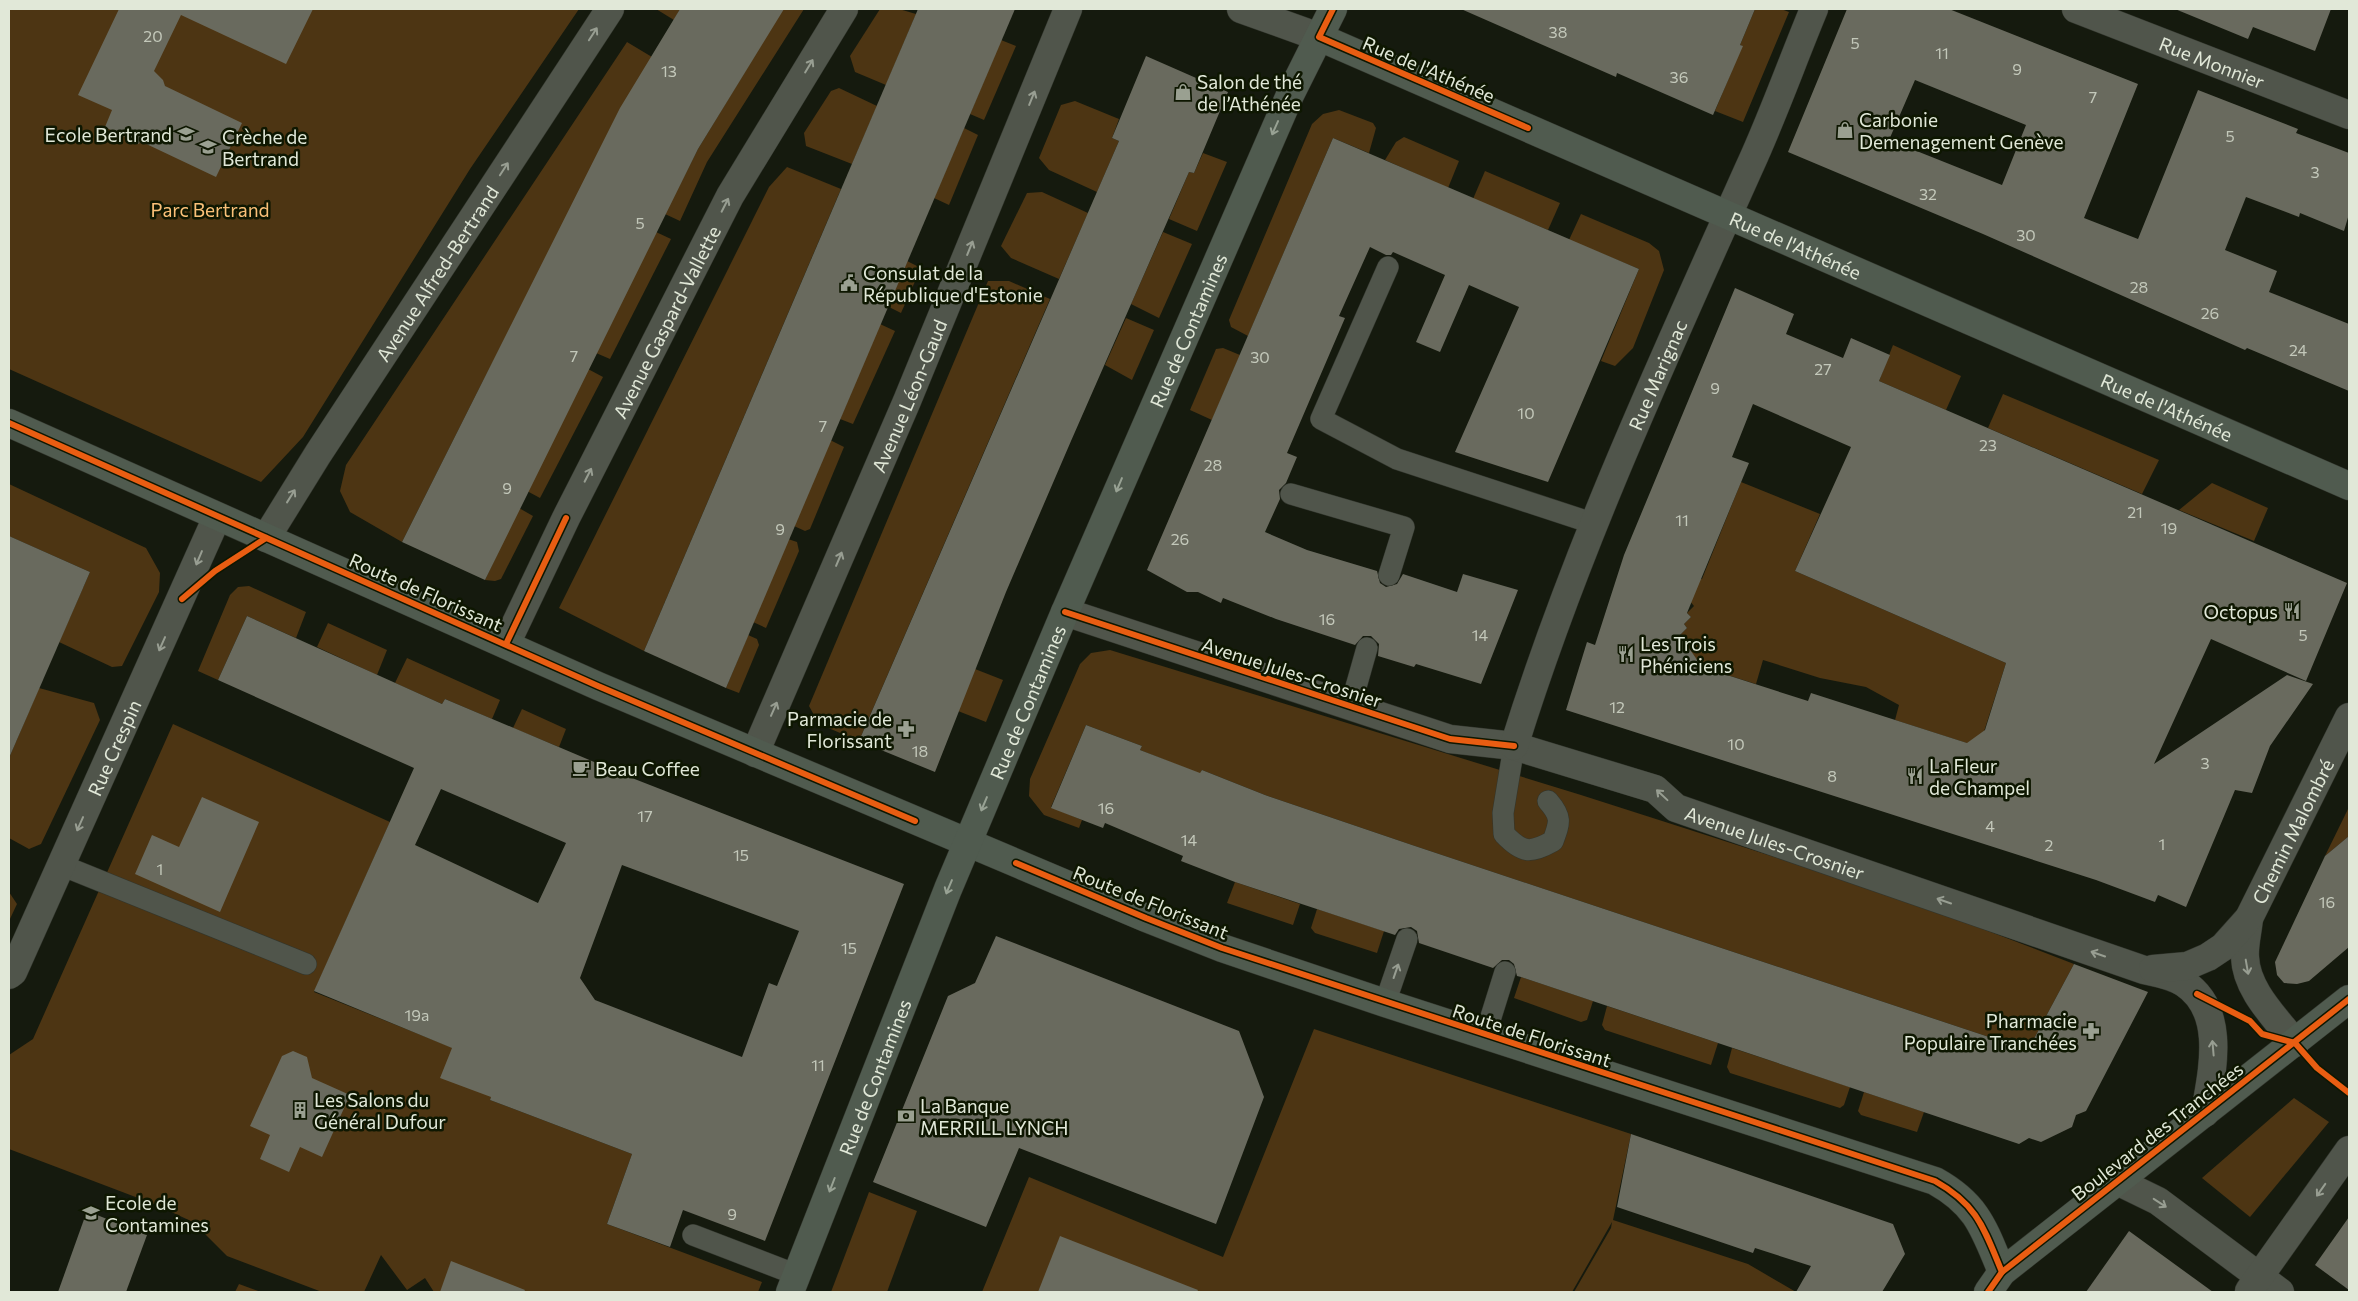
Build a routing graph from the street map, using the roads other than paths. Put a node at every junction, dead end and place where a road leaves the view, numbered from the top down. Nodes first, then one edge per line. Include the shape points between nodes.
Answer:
1 (610, 9) edge
2 (844, 9) edge
3 (1068, 9) edge
4 (1241, 9) edge
5 (1333, 9) edge
6 (1814, 9) edge
7 (2076, 9) edge
8 (1319, 37) junction
9 (2349, 115) edge
10 (1727, 215) junction
11 (1388, 267) dead end
12 (9, 423) edge
13 (2349, 486) edge
14 (1291, 494) dead end
15 (217, 517) junction
16 (1595, 524) junction
17 (266, 538) junction
18 (1389, 575) dead end
19 (1065, 612) junction
20 (506, 644) junction
21 (1367, 648) dead end
22 (1350, 708) junction
23 (2349, 717) edge
24 (1514, 746) junction
25 (754, 753) junction
26 (1548, 801) dead end
27 (968, 842) junction
28 (61, 865) junction
29 (2249, 918) junction
30 (1407, 939) dead end
31 (306, 964) dead end
32 (2144, 970) junction
33 (1505, 972) dead end
34 (9, 975) edge
35 (2349, 999) edge
36 (1384, 1003) junction
37 (1485, 1036) junction
38 (2295, 1043) junction
39 (2205, 1113) junction
40 (2349, 1150) edge
41 (2117, 1181) junction
42 (693, 1235) dead end
43 (794, 1283) edge
44 (1997, 1285) edge
45 (2262, 1287) edge

17 -> 1 street, Avenue Alfred-Bertrand
20 -> 2 street, Avenue Gaspard-Vallette via 566,518 730,196
25 -> 3 street, Avenue Léon-Gaud via 907,401
4 - 8 street, Rue de l'Athénée
5 - 8 main road, Rue de Contamines
6 - 10 street, Rue Marignac via 1750,168
7 - 9 street, Rue Monnier
8 - 10 main road, Rue de l'Athénée
8 -> 19 main road, Rue de Contamines via 1290,95
10 - 13 main road, Rue de l'Athénée
10 - 16 street, Rue Marignac via 1650,387
11 - 16 lane via 1321,419 1397,459
12 - 15 main road, Route de Florissant
14 - 18 lane via 1404,527
15 - 17 main road, Route de Florissant
15 -> 28 street, Rue Crespin
16 - 24 street, Rue Marignac via 1566,595
17 - 20 main road, Route de Florissant
19 - 22 street, Avenue Jules-Crosnier
19 -> 27 main road, Rue de Contamines
20 - 25 main road, Route de Florissant
21 - 22 lane
22 - 24 street, Avenue Jules-Crosnier via 1450,739
23 - 29 street, Chemin Malombré
24 - 26 lane via 1503,813 1504,834 1518,848 1536,850 1553,841 1560,823
32 -> 24 street, Avenue Jules-Crosnier via 1676,808 1656,789
25 - 27 main road, Route de Florissant
27 - 36 main road, Route de Florissant via 1205,942
27 -> 43 main road, Rue de Contamines
28 - 31 lane
28 - 34 street, Rue Crespin
29 - 32 street, Chemin Malombré via 2223,947 2208,957 2187,966
29 -> 38 street, Chemin Malombré via 2245,957 2248,974 2266,1006
36 -> 30 lane
39 -> 32 street, Avenue Jules-Crosnier via 2214,1057 2210,1018 2197,994 2184,983 2168,975
33 - 37 lane
35 - 38 main road, Boulevard des Tranchées
36 - 37 main road, Route de Florissant
37 - 44 main road, Route de Florissant via 1935,1181 1952,1191 1979,1218
38 - 39 main road, Boulevard des Tranchées
39 - 41 main road, Boulevard des Tranchées
40 -> 45 street
41 - 44 main road, Boulevard des Tranchées
41 -> 45 street via 2158,1201
42 - 43 lane

